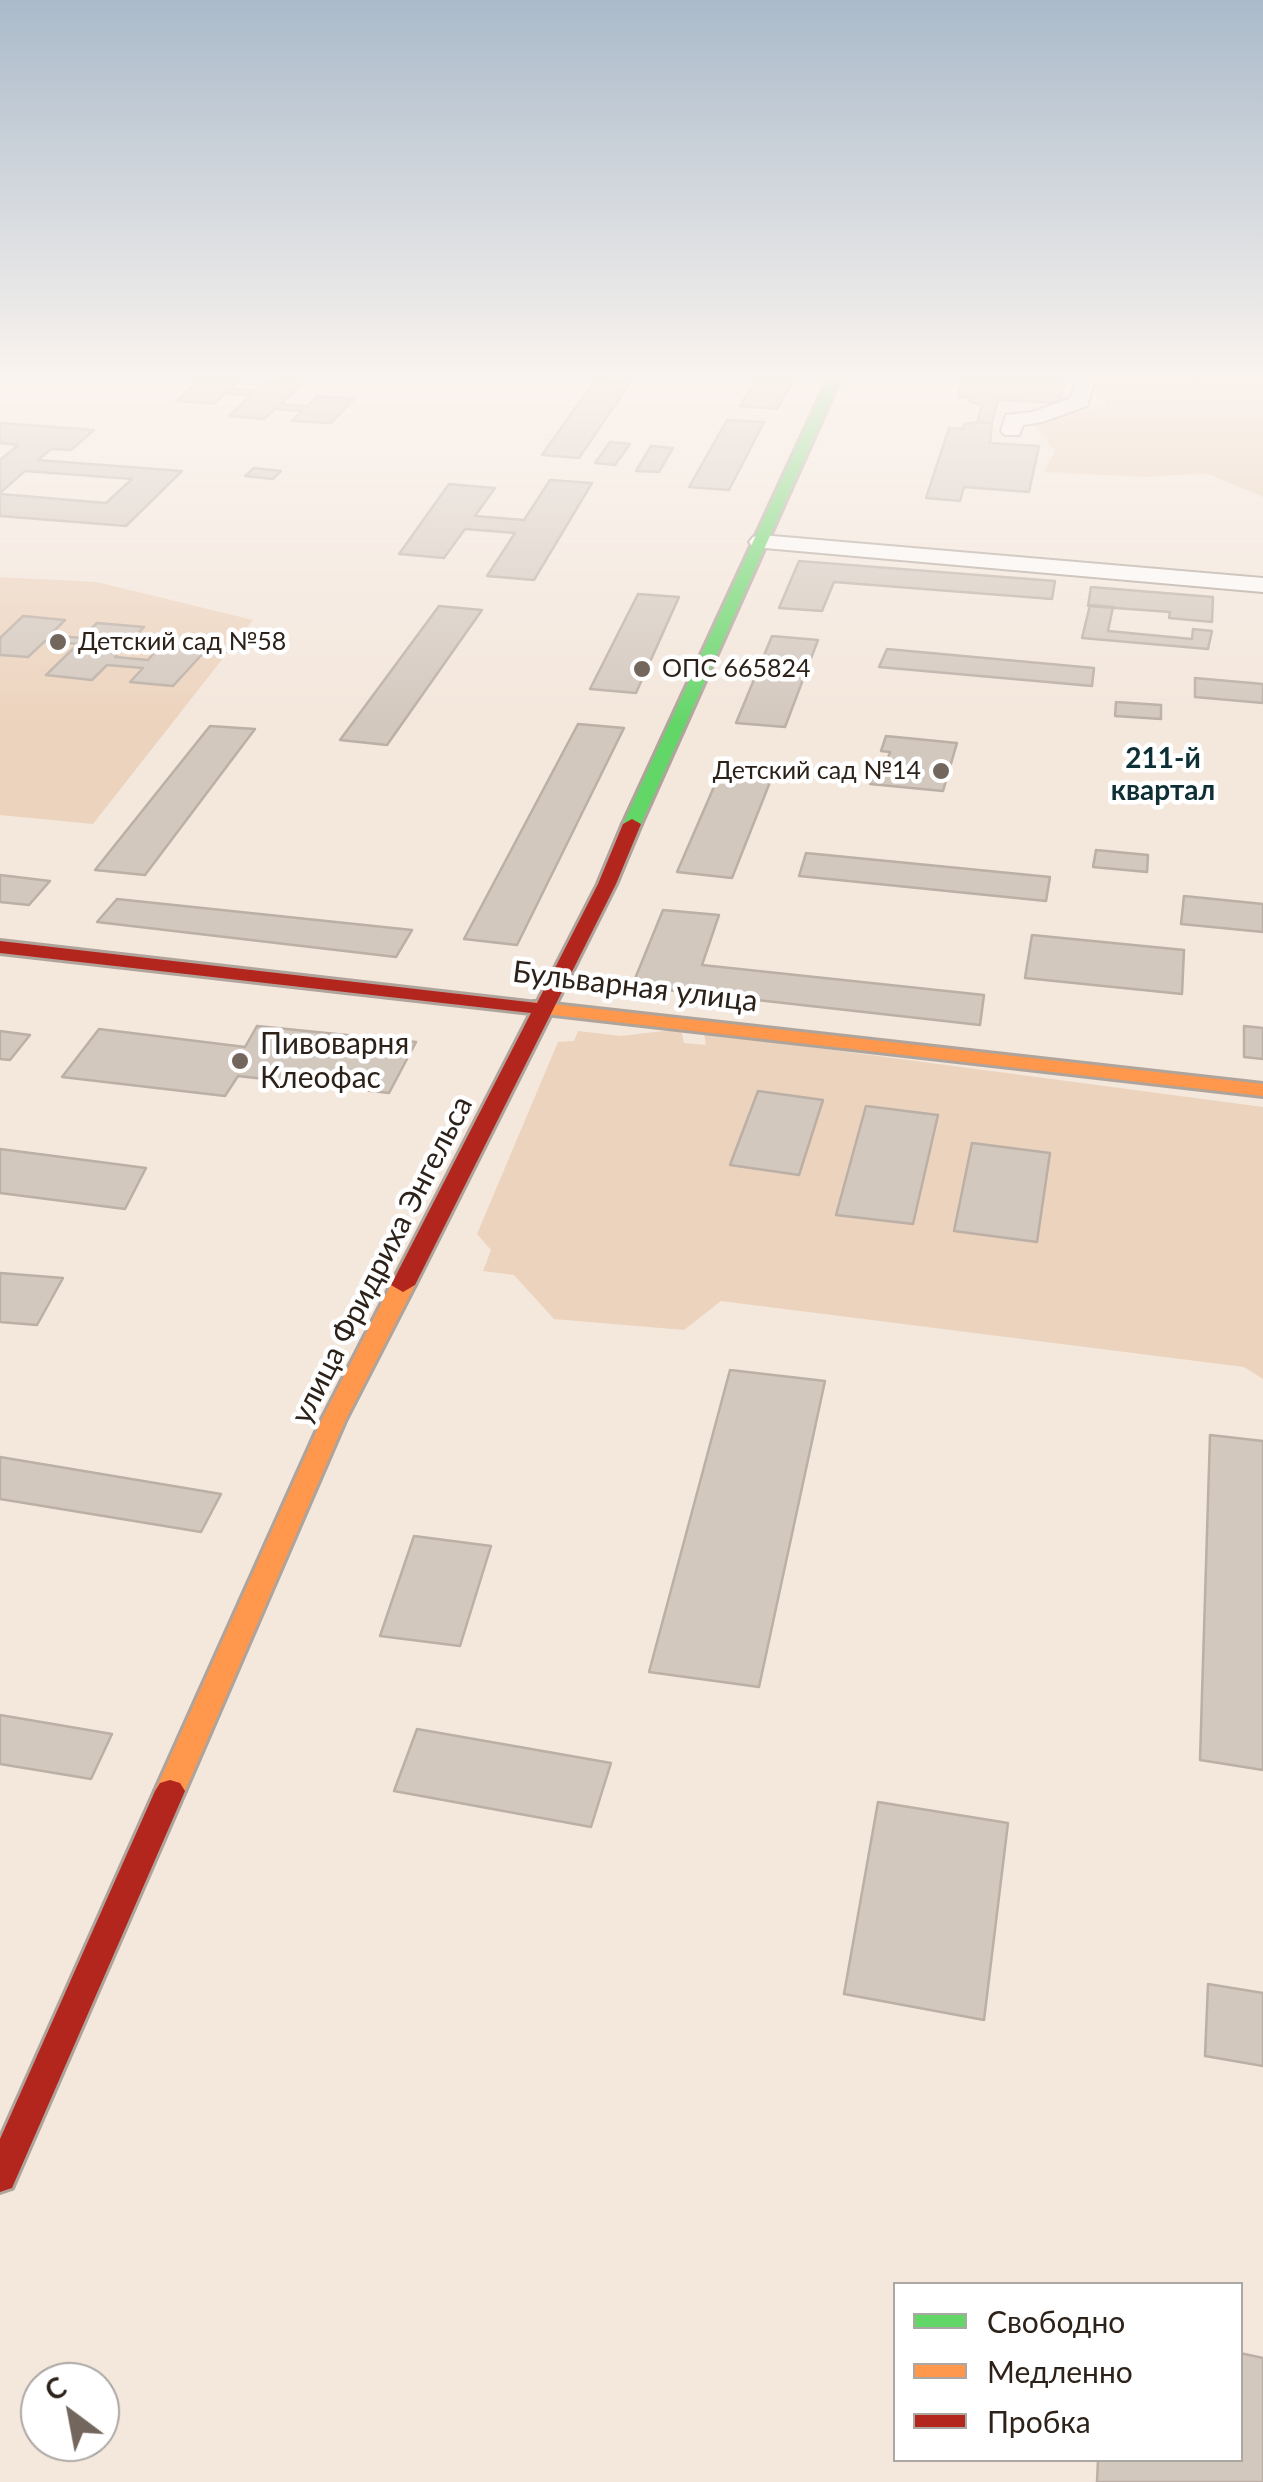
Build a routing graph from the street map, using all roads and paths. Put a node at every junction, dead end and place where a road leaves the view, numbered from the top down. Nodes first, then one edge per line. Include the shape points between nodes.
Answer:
1 (784, 493) edge
2 (762, 542) junction
3 (1263, 585) edge
4 (0, 947) edge
5 (544, 1006) junction
6 (1263, 1090) edge
7 (0, 2177) edge

1 - 2 street, улица Фридриха Энгельса
2 - 3 street
2 - 5 street, улица Фридриха Энгельса via 607,884
4 - 5 street, Бульварная улица
5 - 6 street, Бульварная улица
5 - 7 street, улица Фридриха Энгельса via 333,1421

